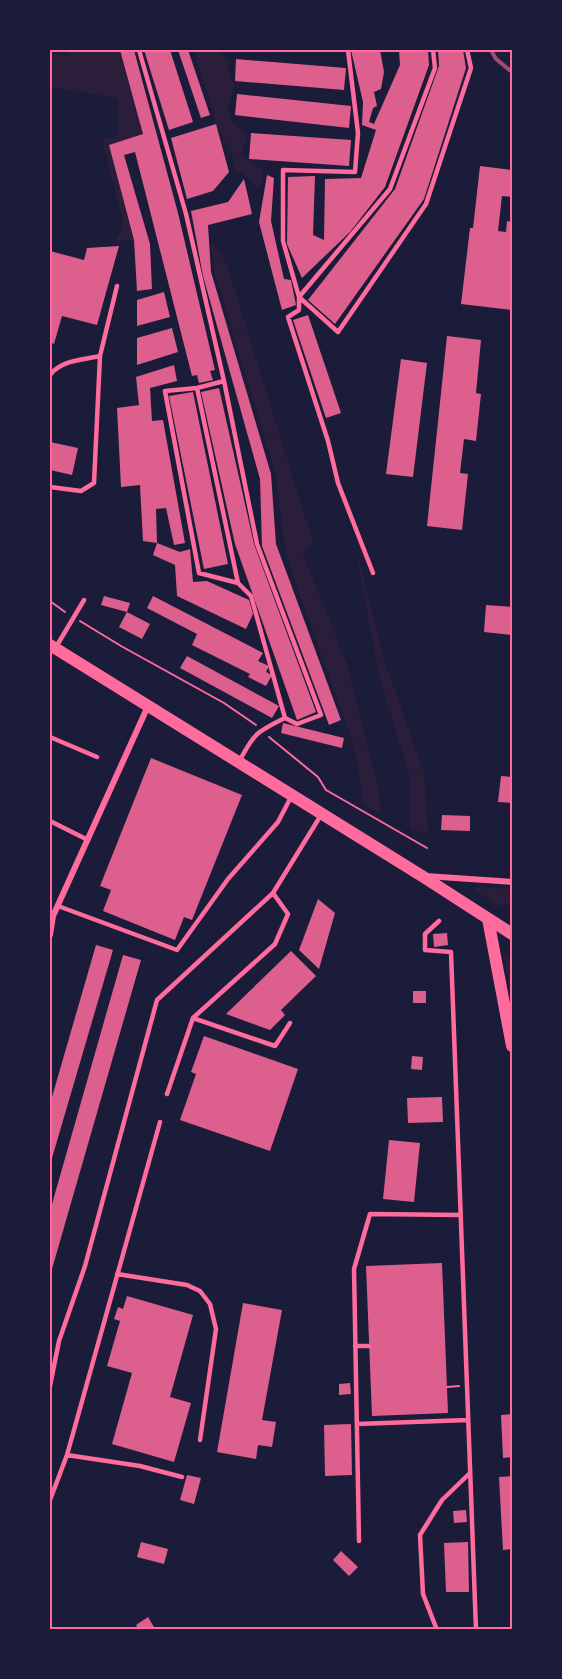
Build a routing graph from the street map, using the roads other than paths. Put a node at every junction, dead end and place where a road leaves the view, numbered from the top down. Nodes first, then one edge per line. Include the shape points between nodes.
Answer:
1 (139, 50) edge
2 (348, 50) edge
3 (433, 50) edge
4 (467, 50) edge
5 (117, 286) dead end
6 (299, 297) junction
7 (100, 356) junction
8 (50, 375) edge
9 (224, 381) junction
10 (197, 388) junction
11 (50, 487) edge
12 (373, 573) dead end
13 (238, 583) junction
14 (84, 600) dead end
15 (52, 647) edge
16 (148, 706) junction
17 (285, 718) junction
18 (50, 736) edge
19 (97, 758) dead end
20 (239, 763) junction
21 (292, 796) junction
22 (321, 815) junction
23 (50, 821) edge
24 (88, 840) junction
25 (422, 876) junction
26 (513, 882) edge
27 (273, 893) junction
28 (58, 906) junction
29 (488, 920) junction
30 (439, 921) dead end
31 (513, 934) edge
32 (50, 935) edge
33 (193, 1018) junction
34 (290, 1023) dead end
35 (513, 1046) edge
36 (167, 1094) dead end
37 (160, 1122) dead end
38 (460, 1215) junction
39 (117, 1274) junction
40 (356, 1346) junction
41 (369, 1346) dead end
42 (50, 1386) edge
43 (468, 1419) junction
44 (357, 1424) junction
45 (200, 1440) dead end
46 (67, 1455) junction
47 (470, 1472) junction
48 (182, 1477) dead end
49 (50, 1500) edge
50 (359, 1541) dead end
51 (436, 1629) edge
52 (476, 1629) edge

1 - 9 lane via 186,214
2 - 6 lane via 358,133 355,172 283,170 284,241
3 - 6 lane via 435,68 390,189
4 - 6 lane via 471,68 426,204 338,332
5 - 7 lane
6 - 12 lane via 299,310 288,317 338,483
7 - 8 lane via 63,364
7 - 11 lane via 94,483 81,490
9 - 10 lane
9 - 17 lane via 257,544 321,715 297,724
10 - 13 lane
10 - 13 lane via 165,391 199,573
13 - 17 lane via 251,596
14 - 15 lane
15 - 16 main road
16 - 20 main road
16 - 24 street
17 - 20 lane via 251,740
18 - 19 lane
20 - 21 main road
21 - 22 main road
21 - 28 lane via 278,822 228,879 177,950
22 - 25 main road
22 - 27 lane
23 - 24 lane
24 - 28 street
25 - 26 street
25 - 29 main road
27 - 33 lane via 288,915 275,944
27 - 42 lane via 157,1000 85,1266 59,1341
28 - 32 street
29 - 31 main road
29 - 35 main road
30 - 38 lane via 424,934 425,950 450,952
33 - 34 lane via 275,1046
33 - 36 lane
37 - 39 lane
38 - 40 lane via 370,1215 354,1269
38 - 43 lane
39 - 45 lane via 187,1285 200,1291 210,1304 216,1329
39 - 46 lane
40 - 41 lane
40 - 44 lane
43 - 44 lane
43 - 47 lane
44 - 50 lane
46 - 48 lane
46 - 49 lane
47 - 51 lane via 442,1500 420,1535 423,1594
47 - 52 lane

